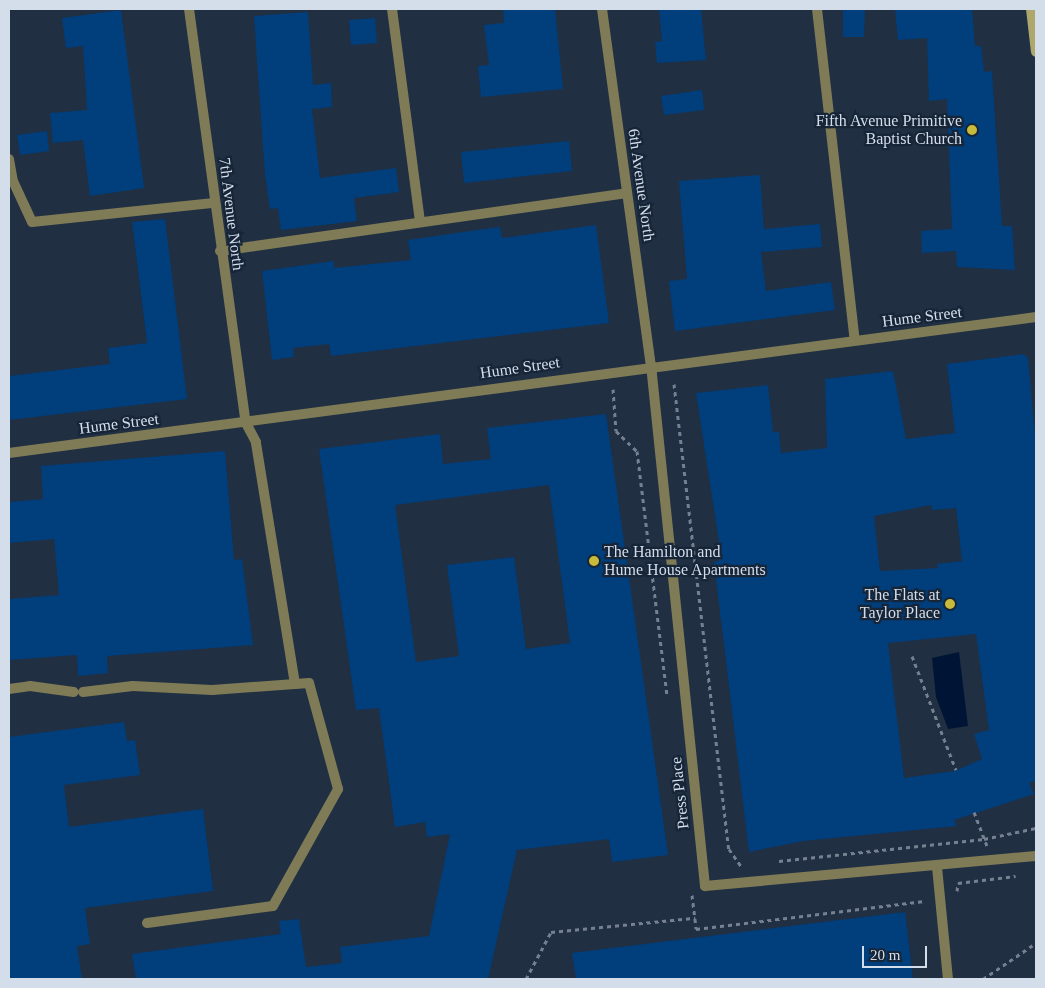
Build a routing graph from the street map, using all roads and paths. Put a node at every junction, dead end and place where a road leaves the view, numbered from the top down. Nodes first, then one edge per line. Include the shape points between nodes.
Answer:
1 (189, 9) edge
2 (392, 9) edge
3 (602, 9) edge
4 (817, 9) edge
5 (1031, 9) edge
6 (1036, 52) edge
7 (9, 159) edge
8 (627, 193) junction
9 (214, 203) junction
10 (420, 222) junction
11 (220, 251) junction
12 (1036, 318) edge
13 (855, 340) junction
14 (651, 365) junction
15 (674, 384) dead end
16 (246, 422) junction
17 (9, 453) edge
18 (912, 656) dead end
19 (295, 684) junction
20 (9, 689) edge
21 (956, 770) dead end
22 (974, 812) dead end
23 (1036, 828) edge
24 (984, 839) junction
25 (1036, 856) edge
26 (992, 861) junction
27 (776, 862) dead end
28 (748, 865) dead end
29 (937, 867) junction
30 (1026, 874) dead end
31 (956, 900) dead end
32 (695, 918) dead end
33 (147, 923) dead end
34 (1036, 942) edge
35 (526, 979) edge
36 (948, 979) edge
37 (983, 979) edge

1 - 9 street, 7th Avenue North
2 - 10 street
3 - 8 street, 6th Avenue North
4 - 13 street
5 - 6 street
7 - 9 street via 13,181 32,222
8 - 10 street
8 - 14 street, 6th Avenue North
9 - 11 street, 7th Avenue North
10 - 11 street
11 - 16 street, 7th Avenue North
12 - 13 street, Hume Street
13 - 14 street, Hume Street
14 - 16 street, Hume Street
14 - 29 street, Press Place via 705,886
15 - 28 path via 729,849 739,866
16 - 17 street, Hume Street
16 - 19 street, 7th Avenue North via 256,442
18 - 21 path
19 - 20 street via 212,690 133,686 79,692 30,686
19 - 33 street via 309,683 338,790 273,906
22 - 24 path
23 - 24 path
24 - 26 path
24 - 27 path
25 - 26 street, Press Place
26 - 29 street, Press Place
29 - 36 street
30 - 31 path via 958,883
32 - 35 path via 551,932
34 - 37 path

